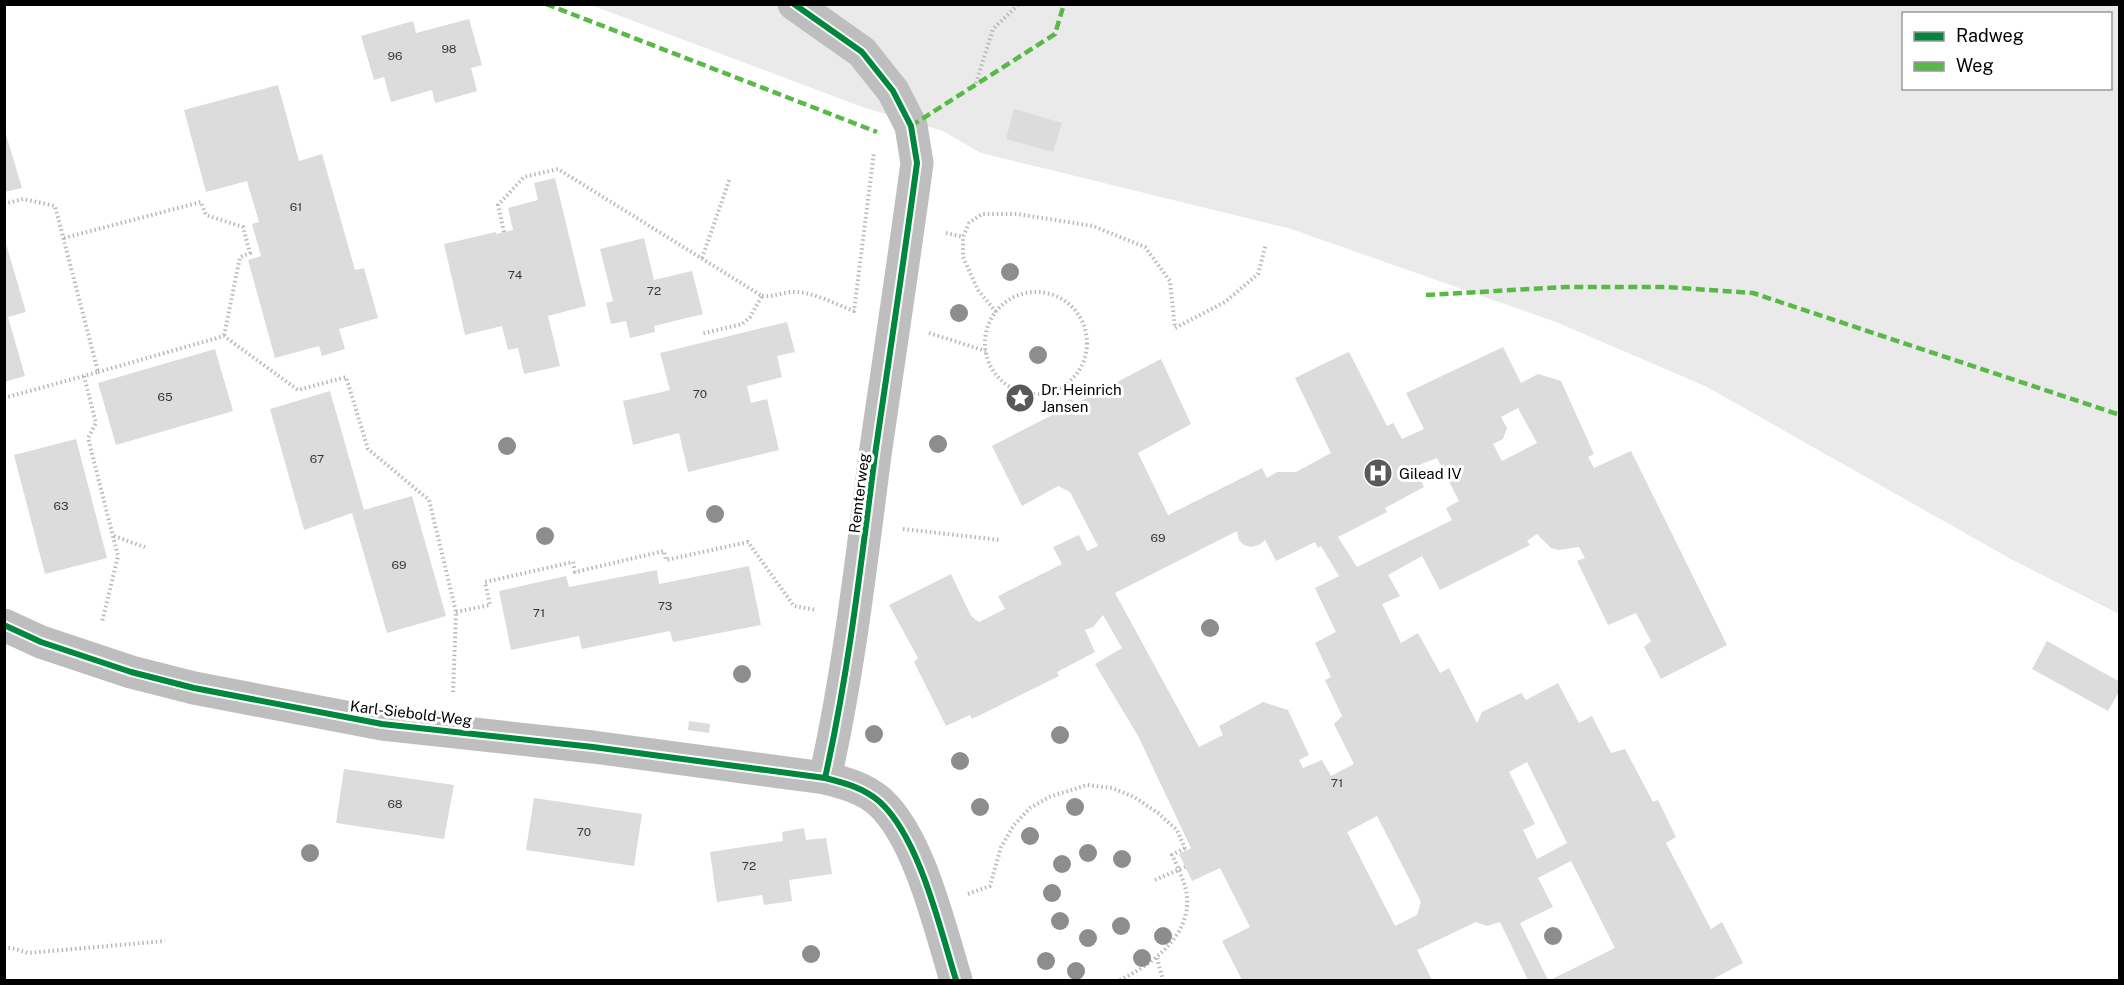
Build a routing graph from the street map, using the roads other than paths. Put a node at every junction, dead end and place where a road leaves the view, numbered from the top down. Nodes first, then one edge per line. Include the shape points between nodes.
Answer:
1 (794, 4) edge
2 (4, 625) edge
3 (825, 778) junction
4 (957, 981) edge

1 - 3 street, Remterweg via 862,52 893,91 911,126 917,163 855,616
2 - 3 street, Karl-Siebold-Weg via 92,660 204,690 382,724
3 - 4 street via 852,784 880,802 906,839

